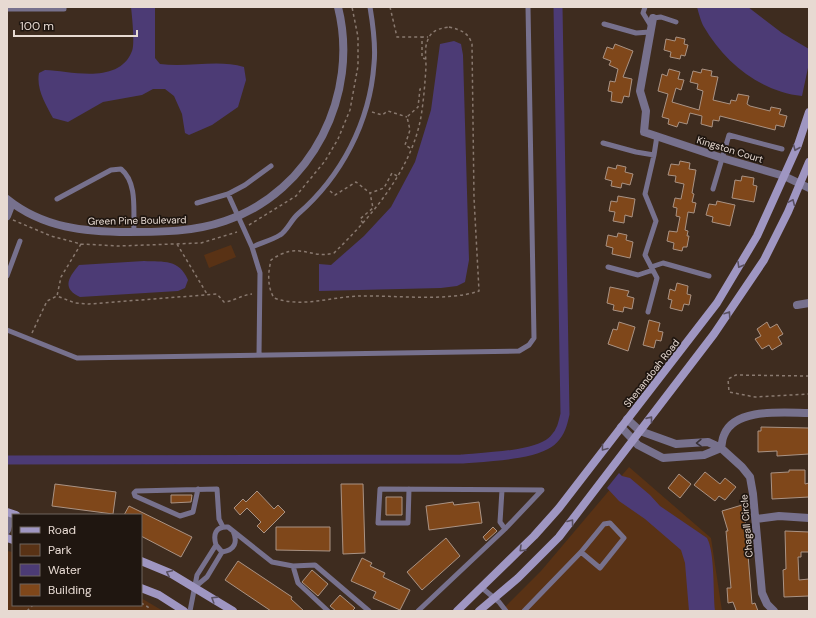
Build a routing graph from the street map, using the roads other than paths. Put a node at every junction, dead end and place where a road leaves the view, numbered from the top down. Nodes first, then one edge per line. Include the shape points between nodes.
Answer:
1 (64, 7) edge
2 (338, 7) edge
3 (370, 7) edge
4 (528, 7) edge
5 (645, 7) edge
6 (7, 8) edge
7 (676, 22) dead end
8 (604, 24) dead end
9 (651, 26) junction
10 (809, 112) edge
11 (657, 136) junction
12 (603, 143) dead end
13 (782, 149) dead end
14 (654, 155) junction
15 (722, 158) junction
16 (809, 162) edge
17 (270, 166) dead end
18 (784, 176) junction
19 (800, 184) junction
20 (809, 188) edge
21 (713, 189) dead end
22 (228, 194) junction
23 (57, 199) dead end
24 (10, 201) edge
25 (197, 203) dead end
26 (7, 216) edge
27 (238, 216) junction
28 (134, 232) junction
29 (20, 240) dead end
30 (252, 247) junction
31 (608, 267) dead end
32 (652, 268) junction
33 (7, 276) edge
34 (710, 276) dead end
35 (809, 303) edge
36 (797, 305) dead end
37 (648, 312) dead end
38 (7, 330) edge
39 (260, 355) junction
40 (809, 413) edge
41 (627, 419) junction
42 (621, 427) junction
43 (640, 431) junction
44 (632, 440) junction
45 (721, 448) junction
46 (198, 489) junction
47 (409, 489) junction
48 (502, 490) junction
49 (12, 514) edge
50 (809, 518) edge
51 (756, 520) junction
52 (223, 526) junction
53 (232, 529) junction
54 (505, 529) junction
55 (7, 530) edge
56 (216, 546) junction
57 (222, 552) junction
58 (581, 552) junction
59 (142, 561) edge
60 (293, 566) junction
61 (195, 587) junction
62 (481, 587) junction
63 (142, 588) edge
64 (494, 598) junction
65 (184, 611) edge
66 (190, 611) edge
67 (233, 611) edge
68 (328, 611) edge
69 (369, 611) edge
70 (418, 611) edge
71 (457, 611) edge
72 (479, 611) edge
73 (506, 611) edge
74 (524, 611) edge
75 (774, 611) edge

1 - 6 lane
2 - 27 street, Green Pine Boulevard via 343,34 342,76 338,97 323,136 309,159 280,189
3 - 30 lane via 374,64 366,110 356,135 336,173 314,201 293,218 281,235
4 - 39 lane via 534,338 529,345 519,350
5 - 9 lane via 643,13
7 - 9 lane via 661,17
8 - 9 lane via 636,33
9 - 11 street, Kingston Court via 640,91 646,111 644,132
10 -> 18 street, Shenandoah Road
11 - 14 lane
11 - 15 street, Kingston Court
12 - 14 lane
13 - 15 lane via 729,135
14 - 32 lane via 645,194 656,221 646,255
15 - 18 street, Kingston Court
15 - 21 lane
16 - 19 street
17 - 22 lane
18 - 19 street, Kingston Court
18 -> 41 street, Shenandoah Road via 756,236 717,304
19 - 20 street, Kingston Court
43 -> 19 street via 714,334 764,260
22 - 25 lane
22 - 27 lane
23 - 28 lane via 111,170 121,169 128,175 132,186
24 - 26 street
24 - 28 street, Green Pine Boulevard via 28,213 58,225 96,232
27 - 28 street, Green Pine Boulevard via 206,227
27 - 30 lane
29 - 33 lane
30 - 39 lane via 260,273
31 - 32 lane via 638,275
32 - 34 lane via 664,263
32 - 37 lane via 656,278
35 - 36 street
38 - 39 lane via 77,358
40 - 45 street via 766,413 748,416 728,430
41 - 42 street, Shenandoah Road
41 - 43 street, Chagall Circle
42 - 44 street
42 -> 62 street, Shenandoah Road via 559,508
43 - 44 street
45 -> 43 street, Chagall Circle via 708,442 676,444
44 - 45 street via 662,458 704,455
64 -> 44 street via 559,537
45 - 51 street, Chagall Circle via 738,462 750,477
46 - 46 lane via 136,491 134,493 135,496 180,516 194,512
46 - 52 lane via 217,488 219,519
47 - 47 lane via 380,489 378,523 408,523
47 - 48 lane
48 - 54 lane via 500,522
48 - 54 lane via 542,490
49 - 55 street
50 - 51 street via 779,516
51 - 75 street, Chagall Circle via 762,593
52 - 53 lane
52 - 56 lane via 215,533
53 - 57 lane via 236,538 235,545 231,550
53 - 60 lane via 265,558 280,565
54 - 70 lane
56 - 57 lane
56 - 61 lane via 197,575
57 - 61 lane via 207,578
58 - 58 lane via 600,568 624,538 607,523
58 - 74 lane
61 -> 59 street
60 - 68 lane via 298,584
60 - 69 lane via 315,565
61 - 66 lane
67 -> 61 street
62 - 64 lane
62 - 71 street, Shenandoah Road
63 - 65 street via 159,595
64 - 72 street
64 - 73 lane

